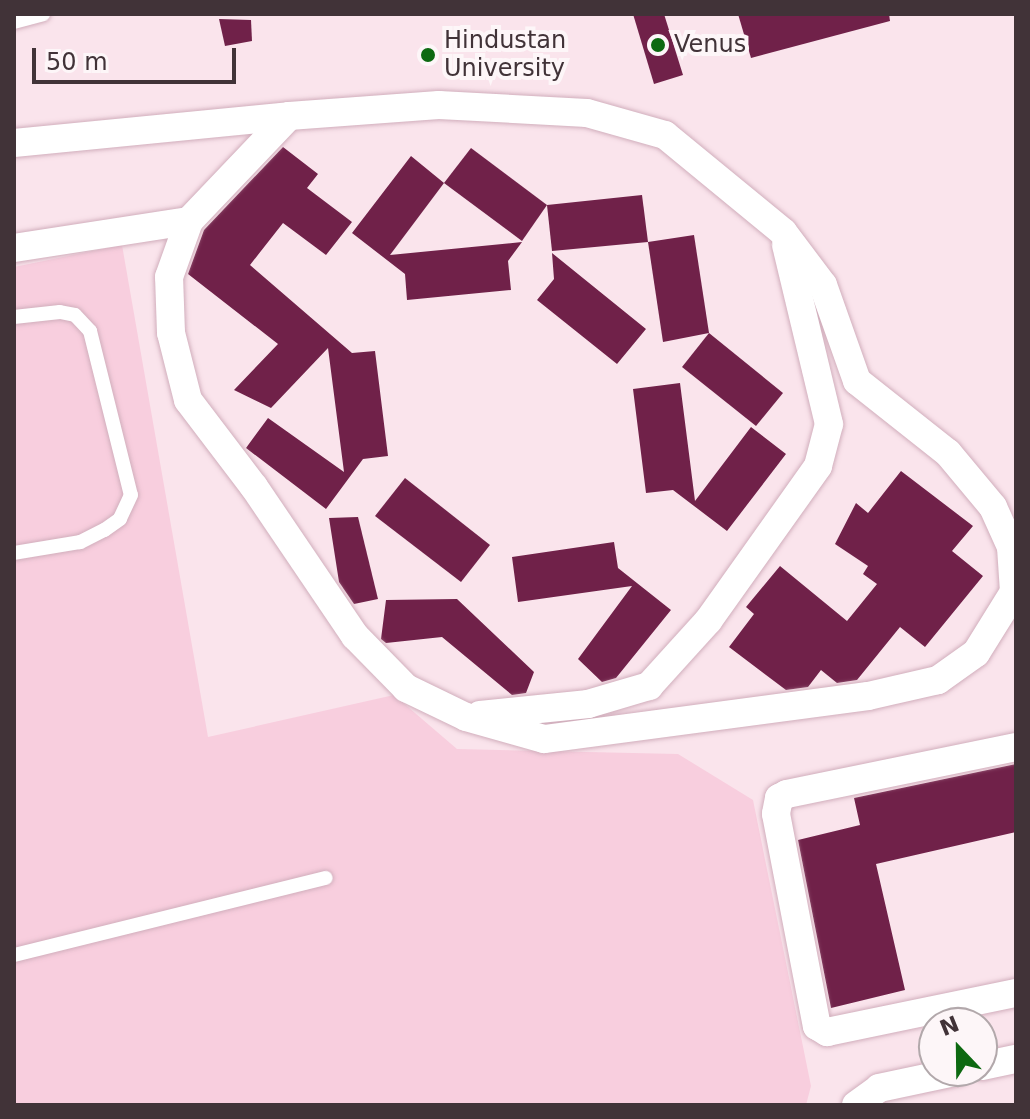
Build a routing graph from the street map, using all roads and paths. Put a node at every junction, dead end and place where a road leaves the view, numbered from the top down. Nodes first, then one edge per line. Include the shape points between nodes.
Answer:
1 (43, 14) edge
2 (14, 22) edge
3 (289, 116) junction
4 (14, 143) edge
5 (189, 221) junction
6 (783, 232) junction
7 (14, 248) edge
8 (14, 317) edge
9 (14, 553) edge
10 (466, 717) junction
11 (1016, 747) edge
12 (326, 878) dead end
13 (14, 955) edge
14 (1016, 993) edge
15 (918, 1080) edge
16 (856, 1105) edge

1 - 2 lane
3 - 4 street
3 - 5 street
3 - 6 street via 439,105 587,113 665,135
5 - 7 street
5 - 10 street via 169,277 171,333 188,400 355,636 406,688
6 - 10 street via 829,424 818,466 708,621 649,686 588,704
6 - 10 street via 823,285 857,381 948,453 993,507 1011,547 1014,592 998,622 976,653 938,680 868,696 544,739
8 - 9 lane via 60,312 75,315 90,331 131,495 120,519 80,542
11 - 14 street via 787,794 776,805 817,1026 827,1032
12 - 13 lane
15 - 16 street via 879,1088

